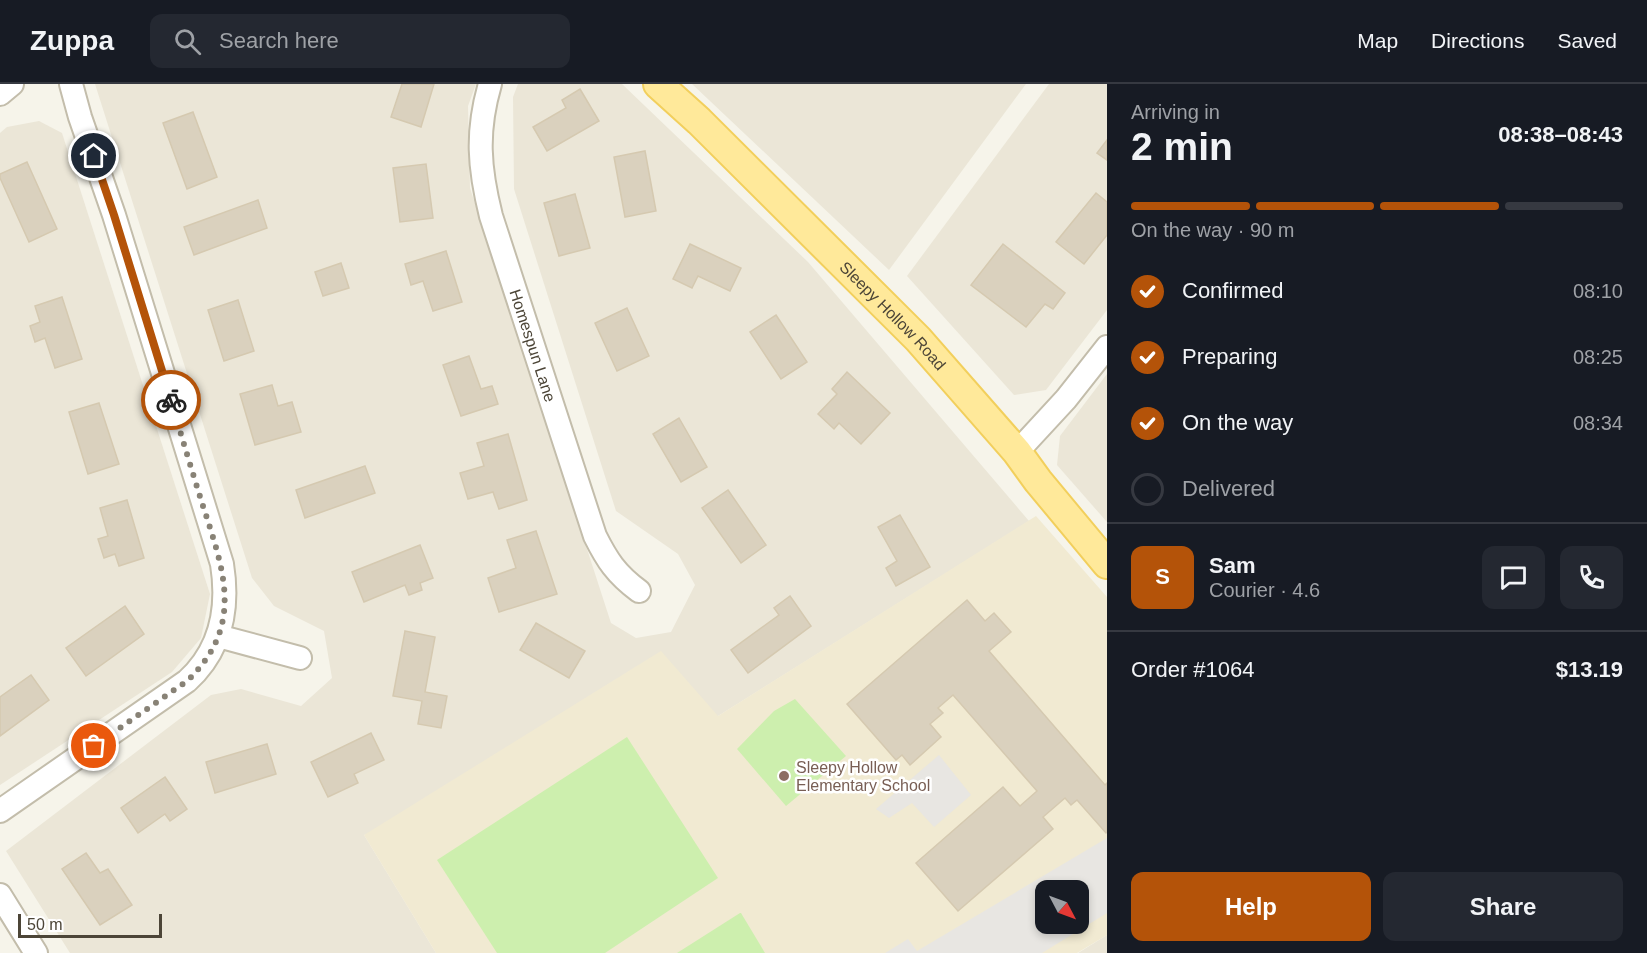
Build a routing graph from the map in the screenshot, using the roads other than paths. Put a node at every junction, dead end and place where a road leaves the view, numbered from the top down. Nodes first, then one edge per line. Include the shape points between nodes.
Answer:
1 (12, 84) edge
2 (71, 84) edge
3 (490, 84) edge
4 (658, 84) edge
5 (0, 94) edge
6 (1107, 346) edge
7 (1017, 452) junction
8 (1107, 564) edge
9 (639, 591) dead end
10 (218, 636) junction
11 (300, 658) dead end
12 (0, 811) edge
13 (0, 895) edge
14 (36, 953) edge

1 - 5 street
2 - 10 street via 222,564 225,599
3 - 9 street, Homespun Lane via 480,156 491,216 595,536 620,577
4 - 7 main road, Sleepy Hollow Road via 918,339
6 - 7 street via 1066,399
7 - 8 main road, Sleepy Hollow Road
10 - 11 street
10 - 12 street via 205,662 187,681
13 - 14 street

